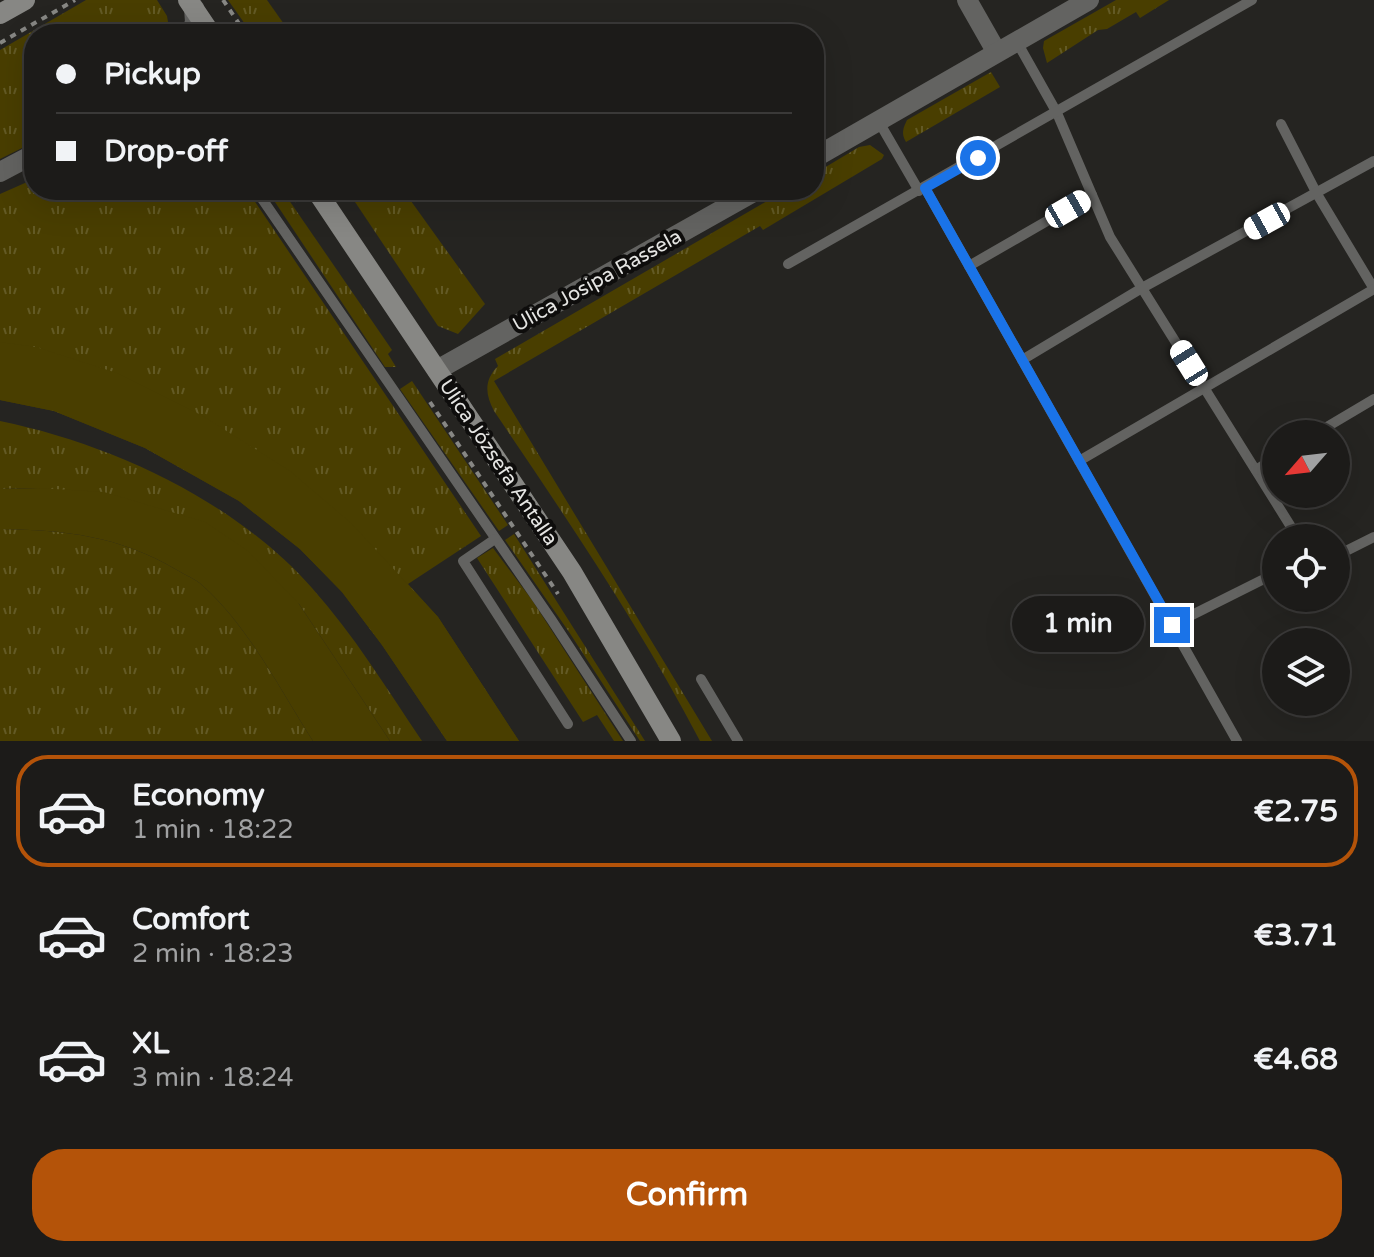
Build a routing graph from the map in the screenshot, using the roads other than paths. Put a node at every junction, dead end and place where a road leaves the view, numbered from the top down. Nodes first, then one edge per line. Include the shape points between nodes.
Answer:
1 (25, 0) edge
2 (967, 0) edge
3 (1089, 0) edge
4 (1252, 0) edge
5 (191, 4) edge
6 (0, 14) edge
7 (194, 24) edge
8 (204, 24) edge
9 (1017, 42) junction
10 (996, 51) junction
11 (1057, 113) junction
12 (879, 122) junction
13 (1281, 124) dead end
14 (824, 152) edge
15 (24, 159) edge
16 (1374, 161) edge
17 (0, 172) edge
18 (922, 189) junction
19 (1317, 194) junction
20 (1092, 195) junction
21 (263, 200) edge
22 (323, 200) edge
23 (739, 200) edge
24 (788, 264) dead end
25 (969, 266) junction
26 (1142, 288) junction
27 (1374, 289) edge
28 (1022, 360) junction
29 (437, 370) junction
30 (1205, 387) junction
31 (1374, 399) edge
32 (1339, 420) edge
33 (1079, 461) junction
34 (1262, 466) edge
35 (1256, 470) junction
36 (1289, 524) edge
37 (1374, 537) edge
38 (495, 539) junction
39 (1350, 549) edge
40 (1262, 580) edge
41 (1172, 625) junction
42 (701, 679) dead end
43 (568, 724) dead end
44 (631, 741) edge
45 (671, 741) edge
46 (738, 741) edge
47 (1237, 741) edge

1 - 6 street
2 - 10 street
3 - 9 street
4 - 11 lane
5 - 7 street
5 - 8 street
9 - 10 street
9 - 11 lane
10 - 12 street
11 - 18 lane
11 - 20 lane
12 - 14 street
12 - 18 lane
13 - 19 lane
15 - 17 street
16 - 19 lane
18 - 24 lane
18 - 25 lane
19 - 26 lane
19 - 27 lane
20 - 25 lane
20 - 26 lane via 1110,237
21 - 38 lane
22 - 29 street, Ulica Józsefa Antalla
23 - 29 street, Ulica Josipa Rassela
25 - 28 lane
26 - 28 lane
26 - 30 lane
27 - 30 lane
28 - 33 lane
29 - 45 street, Ulica Józsefa Antalla via 572,572
30 - 33 lane
30 - 35 lane
31 - 32 lane
33 - 41 lane
34 - 35 lane
35 - 36 lane
37 - 39 lane
38 - 43 lane via 463,561
38 - 44 lane
40 - 41 lane
41 - 47 lane
42 - 46 lane

